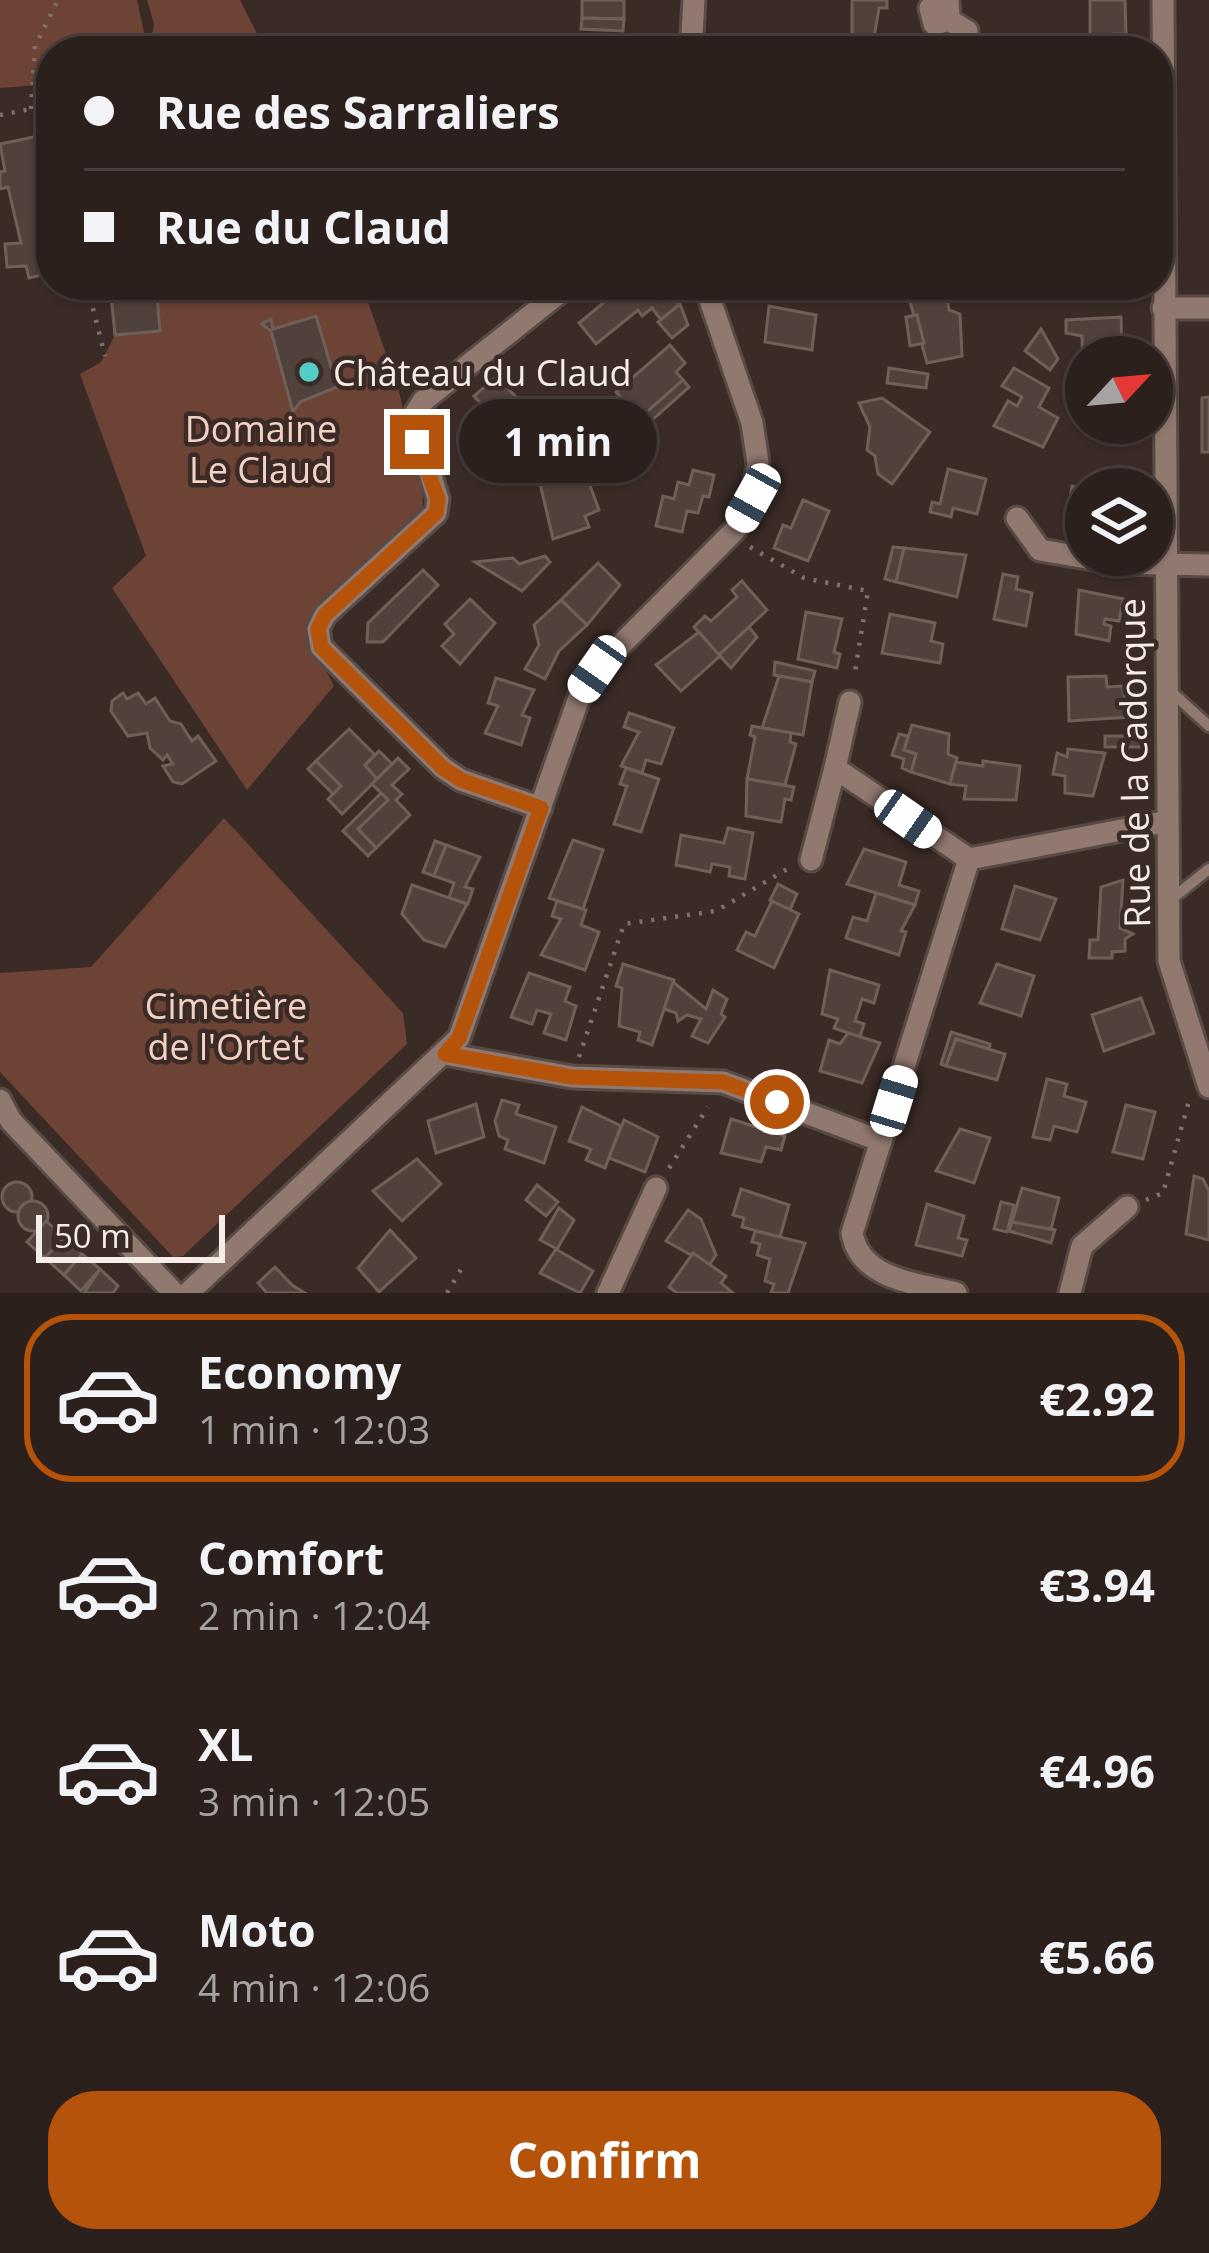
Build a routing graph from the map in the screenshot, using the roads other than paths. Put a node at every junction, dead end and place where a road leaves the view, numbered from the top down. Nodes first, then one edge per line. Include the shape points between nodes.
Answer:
1 (694, 0) edge
2 (1163, 0) edge
3 (948, 8) edge
4 (692, 36) edge
5 (967, 36) edge
6 (1163, 36) edge
7 (550, 300) edge
8 (710, 300) edge
9 (1162, 300) edge
10 (1162, 308) junction
11 (1209, 308) edge
12 (1164, 468) edge
13 (1017, 518) dead end
14 (1065, 554) edge
15 (1173, 565) edge
16 (1209, 565) edge
17 (1165, 576) edge
18 (1166, 688) junction
19 (850, 702) road end
20 (1209, 726) edge
21 (835, 768) junction
22 (541, 808) junction
23 (1165, 822) junction
24 (811, 860) road end
25 (969, 860) junction
26 (1209, 869) edge
27 (1167, 903) junction
28 (445, 1054) junction
29 (1209, 1087) edge
30 (4, 1115) edge
31 (881, 1141) junction
32 (656, 1188) road end
33 (1127, 1207) road end
34 (174, 1293) edge
35 (188, 1293) edge
36 (608, 1293) edge
37 (956, 1293) edge
38 (1070, 1293) edge

1 - 4 street
2 - 6 street, Rue de la Cadorque
3 - 5 street
7 - 22 street via 424,401 413,418 436,513 318,629 321,647 443,768
8 - 22 street via 752,423 753,498 736,529 589,680
9 - 10 street, Rue de la Cadorque
10 - 11 street
10 - 12 street, Rue de la Cadorque
13 - 14 street via 1040,550
15 - 16 street
17 - 18 street, Rue de la Cadorque
18 - 20 lane
18 - 23 street, Rue de la Cadorque
19 - 21 street
21 - 24 street
21 - 25 street
22 - 28 street via 459,1038
23 - 25 street
23 - 27 street, Rue de la Cadorque
25 - 31 street
26 - 27 lane
27 - 29 street, Rue de la Cadorque via 1169,961
28 - 31 street via 572,1077 723,1082
28 - 35 street
30 - 34 street
31 - 37 street via 852,1233 855,1250 885,1274
32 - 36 street
33 - 38 street via 1082,1246

